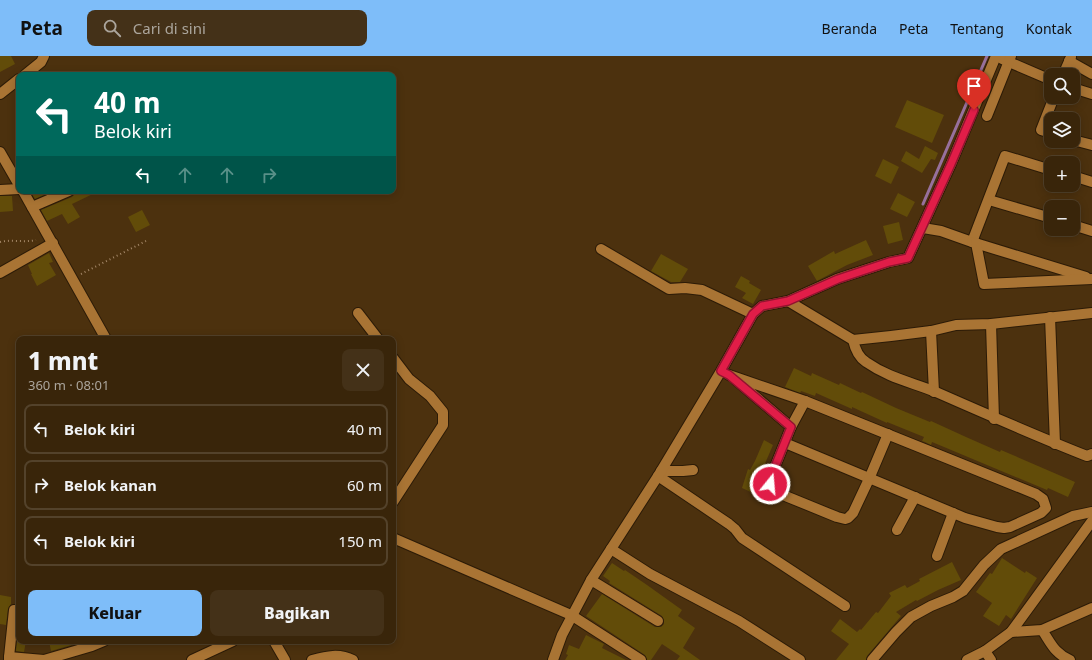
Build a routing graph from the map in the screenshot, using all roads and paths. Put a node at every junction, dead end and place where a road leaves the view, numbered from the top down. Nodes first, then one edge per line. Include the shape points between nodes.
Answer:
1 (44, 56) edge
2 (996, 56) edge
3 (1010, 59) edge
4 (1070, 59) edge
5 (29, 72) edge
6 (1092, 74) edge
7 (1044, 76) edge
8 (16, 81) edge
9 (1080, 90) edge
10 (0, 94) edge
11 (1092, 94) edge
12 (987, 116) dead end
13 (1044, 122) edge
14 (1044, 131) edge
15 (1080, 142) edge
16 (1092, 145) edge
17 (0, 152) edge
18 (1044, 168) edge
19 (1080, 178) edge
20 (16, 180) edge
21 (1092, 182) edge
22 (16, 189) edge
23 (0, 190) edge
24 (24, 194) edge
25 (62, 194) edge
26 (989, 200) junction
27 (32, 207) junction
28 (1044, 216) edge
29 (1080, 227) edge
30 (923, 228) junction
31 (1092, 231) edge
32 (50, 239) junction
33 (146, 241) dead end
34 (0, 242) edge
35 (974, 243) junction
36 (601, 249) dead end
37 (0, 273) edge
38 (72, 278) junction
39 (1092, 279) edge
40 (788, 301) junction
41 (358, 313) dead end
42 (1092, 313) edge
43 (753, 314) junction
44 (1050, 317) junction
45 (991, 324) junction
46 (931, 331) junction
47 (104, 336) edge
48 (376, 336) edge
49 (853, 340) junction
50 (396, 362) edge
51 (725, 373) junction
52 (934, 392) junction
53 (805, 401) junction
54 (994, 419) junction
55 (791, 427) junction
56 (888, 434) junction
57 (784, 443) junction
58 (1055, 444) junction
59 (1092, 454) edge
60 (693, 470) dead end
61 (660, 474) junction
62 (869, 479) junction
63 (396, 497) edge
64 (915, 497) junction
65 (1092, 512) edge
66 (953, 513) junction
67 (1092, 521) edge
68 (897, 530) dead end
69 (396, 539) edge
70 (611, 549) junction
71 (937, 556) dead end
72 (591, 580) junction
73 (846, 606) dead end
74 (1092, 608) edge
75 (14, 610) dead end
76 (571, 615) junction
77 (658, 621) dead end
78 (1042, 630) junction
79 (1011, 632) junction
80 (97, 644) edge
81 (227, 644) edge
82 (276, 644) edge
83 (985, 650) junction
84 (9, 658) edge
85 (44, 660) edge
86 (192, 660) edge
87 (285, 660) edge
88 (312, 660) edge
89 (353, 660) edge
90 (553, 660) edge
91 (641, 660) edge
92 (800, 660) edge
93 (872, 660) edge
94 (967, 660) edge
95 (991, 660) edge
96 (1070, 660) edge

1 - 5 street
2 - 3 street
2 - 30 street
3 - 7 street
3 - 12 street
4 - 6 street
8 - 10 street
9 - 11 street
13 - 14 street via 1041,130
15 - 16 street
17 - 20 street
18 - 26 street via 1005,156
19 - 21 street
22 - 23 street
24 - 27 street
25 - 27 street
26 - 28 street
26 - 35 street
27 - 32 street
29 - 31 street
30 - 35 street
30 - 40 street via 908,258 838,279
32 - 34 path
32 - 37 street
32 - 38 street
33 - 38 path
35 - 39 street
35 - 39 street via 984,284
36 - 43 street via 669,290 702,290
38 - 47 street
40 - 43 street via 762,306
40 - 49 street
41 - 48 street
42 - 44 street
43 - 51 street
44 - 45 street
44 - 58 street
45 - 46 street via 956,325
45 - 54 street
46 - 49 street
46 - 52 street
49 - 52 street via 856,351 874,367 894,378
50 - 63 street via 442,412 443,425
51 - 53 street
51 - 55 street
51 - 61 street
52 - 54 street
53 - 55 street
53 - 56 street
54 - 58 street
55 - 57 street
56 - 62 street
56 - 66 street via 1036,494 1046,504 1041,513 1004,528
57 - 62 street
57 - 62 street via 770,479 772,489 778,493 845,519 853,513
58 - 59 street via 1087,456
60 - 61 street
61 - 70 street
61 - 73 street via 736,529 742,538
62 - 64 street
64 - 66 street
64 - 68 street
65 - 93 street via 1073,516 1001,549 963,591 911,617
66 - 71 street
67 - 79 street
69 - 76 street
70 - 72 street
70 - 92 street via 650,574 739,620
72 - 76 street
72 - 77 street
74 - 78 street
75 - 84 street
76 - 90 street
76 - 91 street
78 - 79 street
78 - 96 street via 1060,656
79 - 83 street
80 - 85 street
81 - 86 street
82 - 87 street
83 - 94 street
83 - 95 street
84 - 85 street
88 - 89 street via 329,655 340,655

